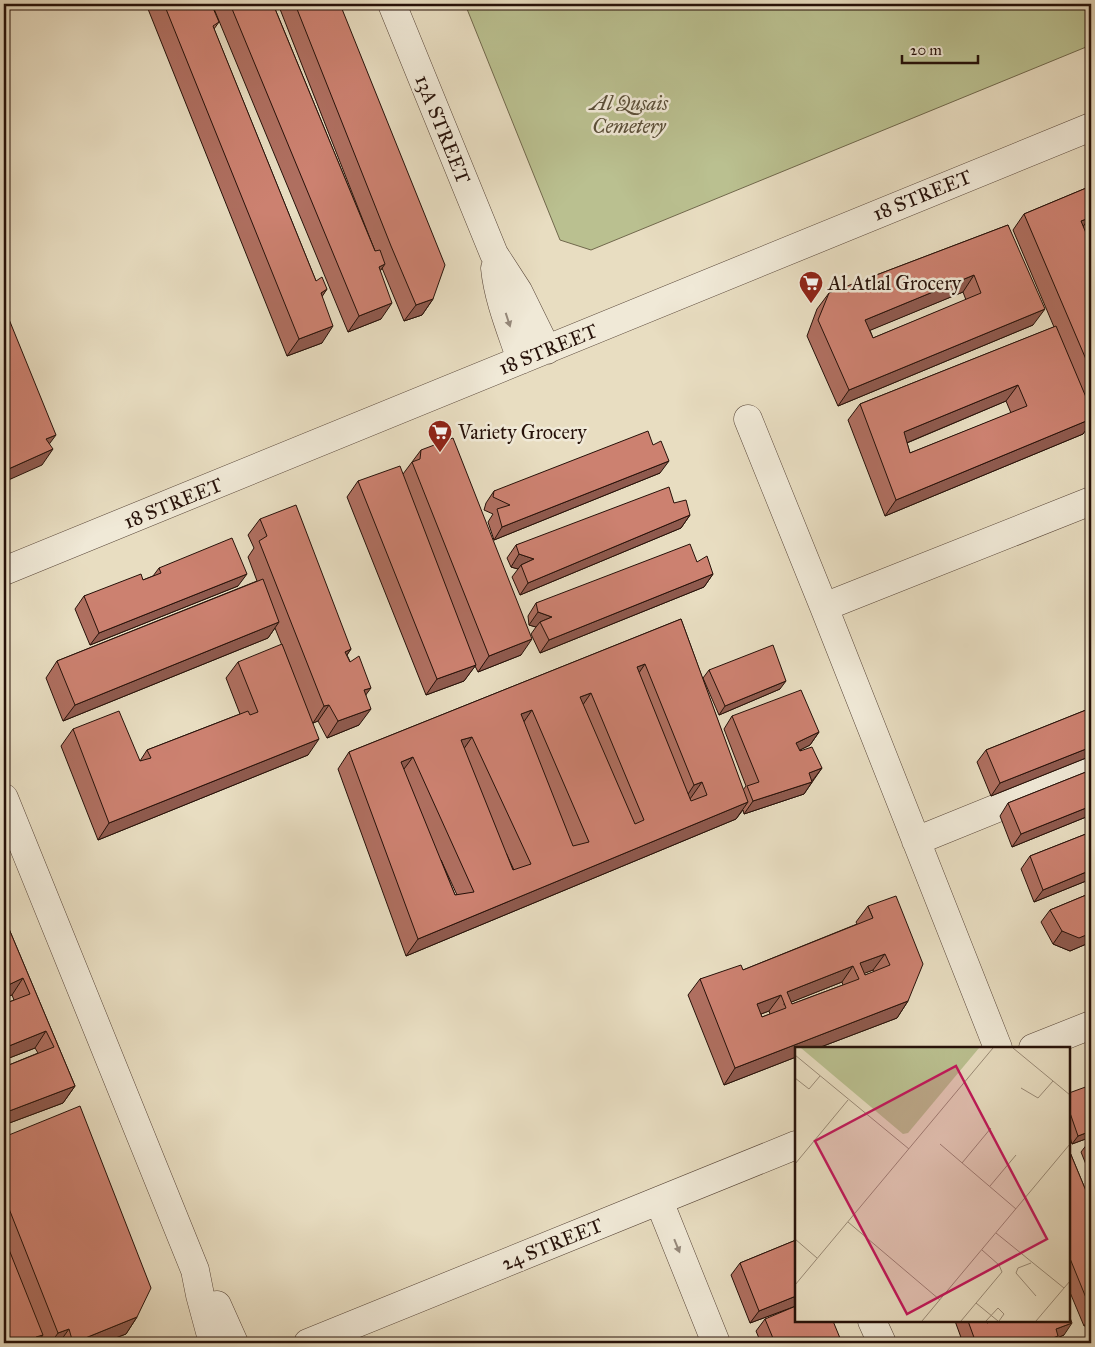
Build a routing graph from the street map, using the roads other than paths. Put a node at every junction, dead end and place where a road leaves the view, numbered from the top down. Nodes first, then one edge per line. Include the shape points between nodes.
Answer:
1 (392, 4) edge
2 (1091, 127) edge
3 (494, 254) junction
4 (547, 350) junction
5 (521, 360) junction
6 (748, 419) dead end
7 (1091, 501) edge
8 (4, 571) edge
9 (824, 608) junction
10 (1091, 770) edge
11 (4, 798) edge
12 (916, 841) junction
13 (1091, 1025) edge
14 (998, 1047) edge
15 (1036, 1047) edge
16 (795, 1145) edge
17 (659, 1201) junction
18 (195, 1270) junction
19 (872, 1322) edge
20 (213, 1343) edge
21 (234, 1343) edge
22 (308, 1343) edge
23 (716, 1343) edge
24 (882, 1343) edge

1 - 3 street, 13A STREET
2 - 4 street, 18 STREET
3 - 4 street, 13A STREET via 518,291
3 -> 5 street, 13A STREET via 496,280
4 - 5 street, 18 STREET
5 - 8 street, 18 STREET
6 - 9 street
7 - 9 street
9 - 12 street
10 - 12 street
11 - 18 street
12 - 14 street
13 - 15 street
16 - 17 street, 24 STREET
17 - 22 street, 24 STREET
17 -> 23 street
18 - 20 street
18 - 21 street via 210,1292
19 - 24 street

